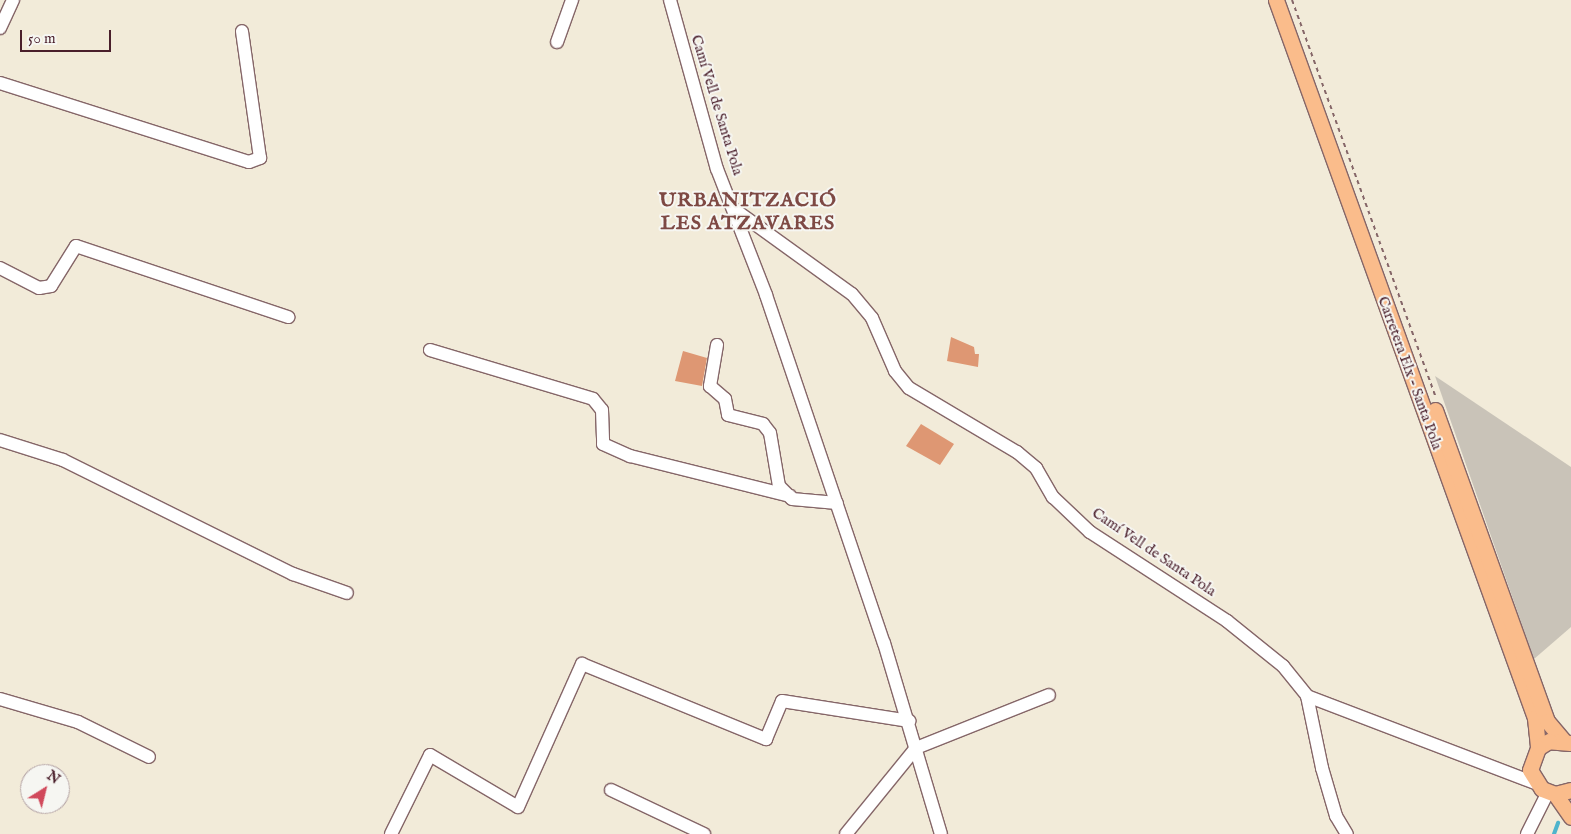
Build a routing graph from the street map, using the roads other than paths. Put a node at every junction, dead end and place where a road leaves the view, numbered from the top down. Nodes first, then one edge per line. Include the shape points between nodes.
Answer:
1 (13, 0) edge
2 (572, 0) edge
3 (670, 0) edge
4 (1276, 0) edge
5 (1285, 0) edge
6 (0, 28) edge
7 (242, 31) dead end
8 (557, 42) dead end
9 (0, 83) edge
10 (734, 208) junction
11 (0, 268) edge
12 (288, 317) dead end
13 (717, 345) dead end
14 (430, 350) dead end
15 (0, 440) edge
16 (790, 496) junction
17 (837, 503) junction
18 (347, 593) dead end
19 (1050, 694) dead end
20 (1307, 696) junction
21 (0, 699) edge
22 (909, 721) junction
23 (1567, 742) edge
24 (916, 748) junction
25 (1538, 748) junction
26 (149, 757) dead end
27 (611, 790) dead end
28 (1547, 790) junction
29 (1571, 790) edge
30 (1571, 817) edge
31 (390, 834) edge
32 (704, 834) edge
33 (846, 834) edge
34 (941, 834) edge
35 (1347, 834) edge
36 (1527, 834) edge

1 - 6 street
2 - 8 street
3 - 10 street, Camí Vell de Santa Pola via 717,170
4 - 25 main road, Carretera Elx - Santa Pola via 1534,718
5 - 23 main road, Carretera Elx - Santa Pola via 1547,721
7 - 9 street via 260,158 249,162
10 - 17 street
10 - 20 street, Camí Vell de Santa Pola via 852,294 872,318 895,371 909,388 1017,452 1036,468 1053,497 1090,532 1259,644
11 - 12 street via 39,288 51,286 76,246
13 - 16 street via 710,386 725,399 728,415 763,424 770,433 779,486
14 - 16 street via 593,400 602,410 603,444 630,456
15 - 18 street via 63,460 293,574
16 - 17 street
17 - 22 street
19 - 24 street
20 - 28 street
20 - 35 street, Camí Vell de Santa Pola via 1327,784
21 - 26 street via 78,722
22 - 24 street
22 - 31 street via 782,702 766,739 582,664 518,807 430,755
23 - 25 main road
24 - 33 street
24 - 34 street
25 - 28 main road via 1530,770
27 - 32 street
28 - 29 main road
28 - 30 main road
28 - 36 street

